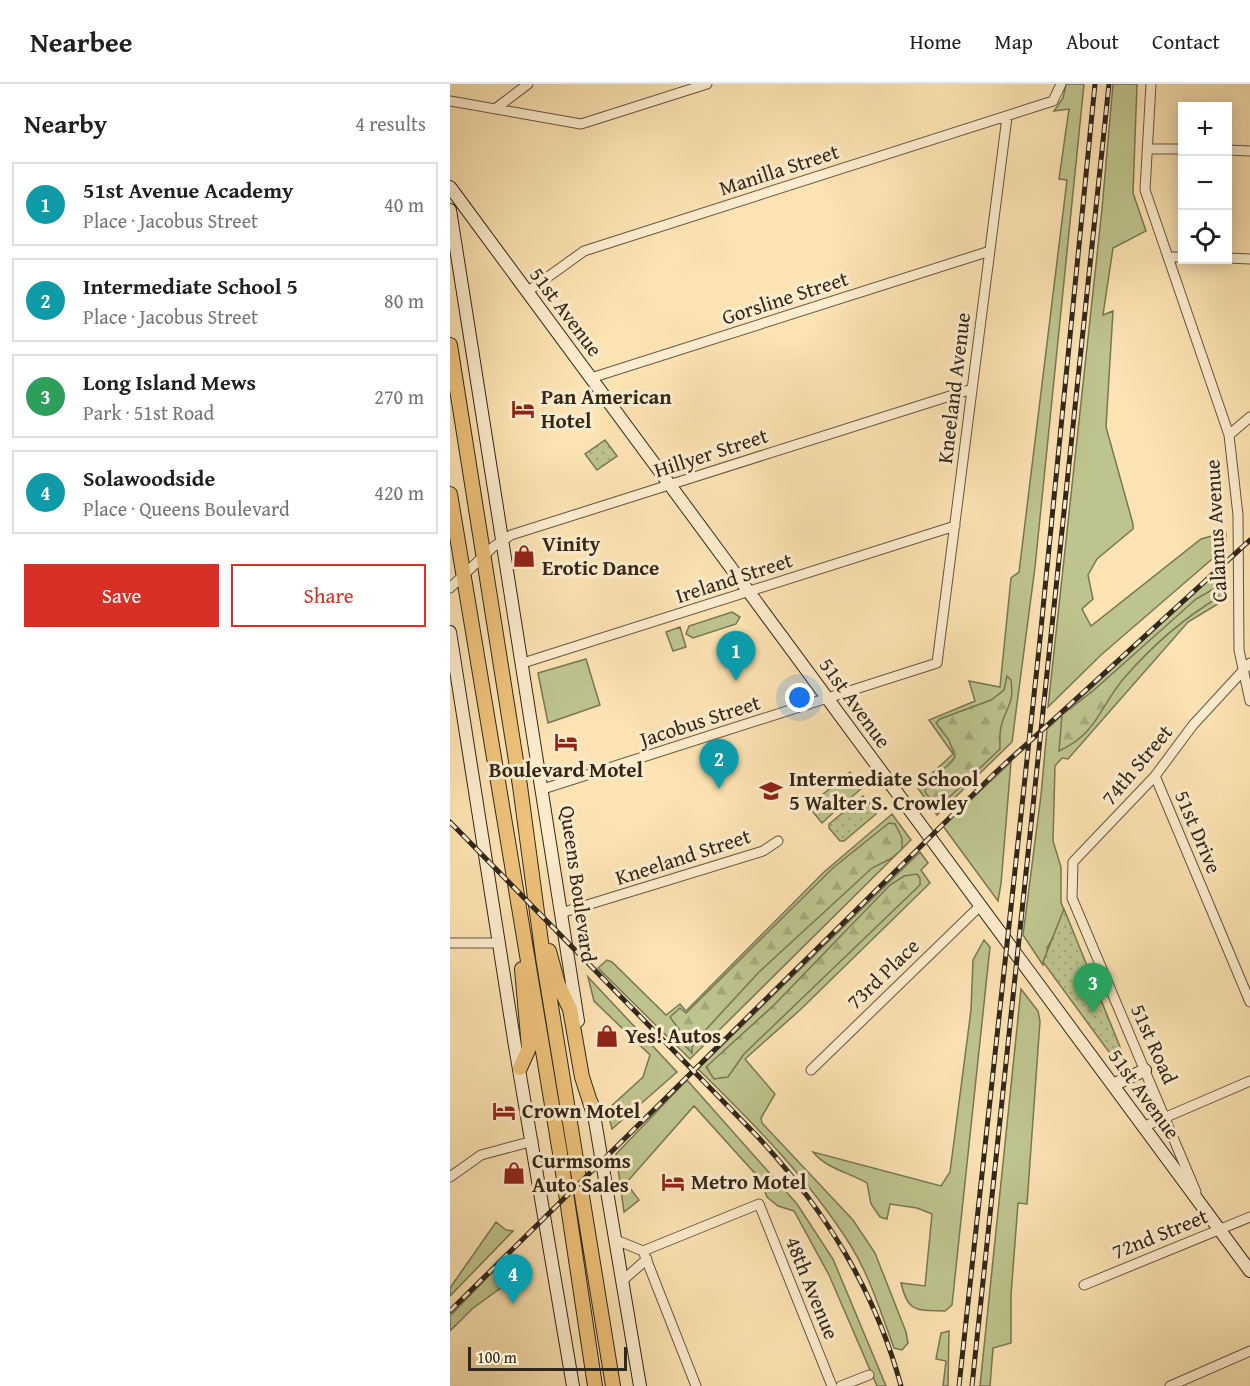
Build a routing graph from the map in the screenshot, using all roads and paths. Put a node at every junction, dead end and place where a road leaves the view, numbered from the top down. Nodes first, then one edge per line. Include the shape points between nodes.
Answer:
1 (528, 84) edge
2 (707, 84) edge
3 (1061, 84) edge
4 (1151, 84) edge
5 (450, 101) edge
6 (495, 109) junction
7 (1007, 117) junction
8 (1147, 149) junction
9 (1178, 149) edge
10 (1232, 150) edge
11 (1250, 151) edge
12 (450, 187) edge
13 (450, 210) edge
14 (990, 251) junction
15 (1168, 257) junction
16 (1178, 257) edge
17 (1232, 258) edge
18 (1250, 259) edge
19 (527, 292) junction
20 (450, 345) edge
21 (591, 378) junction
22 (972, 389) junction
23 (1250, 417) edge
24 (1229, 435) junction
25 (670, 486) junction
26 (450, 494) edge
27 (955, 526) junction
28 (503, 539) junction
29 (483, 556) junction
30 (467, 572) junction
31 (450, 588) edge
32 (748, 592) junction
33 (450, 633) edge
34 (523, 663) junction
35 (937, 663) joint
36 (1246, 667) edge
37 (828, 699) junction
38 (1250, 701) edge
39 (1155, 776) junction
40 (543, 789) junction
41 (778, 841) dead end
42 (512, 872) junction
43 (1072, 898) joint
44 (981, 905) junction
45 (561, 914) junction
46 (539, 915) junction
47 (450, 943) edge
48 (500, 943) junction
49 (1250, 1002) edge
50 (520, 1068) junction
51 (811, 1070) dead end
52 (1145, 1070) junction
53 (1250, 1081) edge
54 (1113, 1085) junction
55 (593, 1111) junction
56 (1166, 1116) junction
57 (1143, 1127) junction
58 (533, 1141) junction
59 (450, 1177) edge
60 (1201, 1204) junction
61 (1250, 1217) edge
62 (1219, 1230) junction
63 (616, 1240) junction
64 (645, 1255) junction
65 (1250, 1271) edge
66 (622, 1281) junction
67 (1084, 1285) dead end
68 (1250, 1351) edge
69 (869, 1375) dead end
70 (573, 1386) edge
71 (595, 1386) edge
72 (613, 1386) edge
73 (640, 1386) edge
74 (696, 1386) edge
75 (832, 1386) edge
76 (841, 1386) edge
77 (1170, 1386) edge

1 - 6 street
2 - 6 street via 581,124
3 - 7 street, Manilla Street via 1053,101
4 - 8 street, Calamus Avenue
5 - 6 street
7 - 14 street, Kneeland Avenue
7 - 19 street, Manilla Street via 584,251
8 - 9 street
8 - 15 street, Calamus Avenue via 1145,190
10 - 11 street
12 - 19 street, 51st Avenue
13 - 28 street, Queens Boulevard
14 - 21 street, Gorsline Street
14 - 22 street, Kneeland Avenue
15 - 16 street
15 - 24 street, Calamus Avenue
17 - 18 street
19 - 21 street, 51st Avenue
20 - 29 main road, Queens Boulevard
21 - 25 street, 51st Avenue
22 - 25 street, Hillyer Street
22 - 27 street, Kneeland Avenue
23 - 24 street
24 - 36 street, Calamus Avenue via 1238,515 1239,650
25 - 28 street, Hillyer Street
25 - 32 street, 51st Avenue
26 - 30 main road
27 - 32 street, Ireland Street
27 - 35 street, Kneeland Avenue
28 - 29 street, Hillyer Street
28 - 34 street, Queens Boulevard
29 - 30 street, Hillyer Street
29 - 46 main road, Queens Boulevard
30 - 31 street, Hillyer Street
30 - 42 main road
32 - 34 street, Ireland Street
32 - 37 street, 51st Avenue
33 - 48 street
34 - 40 street, Queens Boulevard
35 - 37 street, Jacobus Street
36 - 38 street, Calamus Avenue
36 - 39 street, 74th Street via 1193,725
37 - 40 street, Jacobus Street
37 - 44 street, 51st Avenue
39 - 43 street, 74th Street via 1074,862
39 - 49 street, 51st Drive
40 - 45 street, Queens Boulevard
41 - 45 street, Kneeland Street via 763,851
42 - 50 main road via 529,1042
42 - 71 main road
43 - 52 street, 51st Road
44 - 51 street, 73rd Place
44 - 54 street, 51st Avenue
45 - 55 street, Queens Boulevard
46 - 55 main road via 558,984 570,1009 582,1077
46 - 72 main road, Queens Boulevard
47 - 48 street
48 - 50 street
50 - 58 street
52 - 54 street
52 - 56 street, 51st Road
53 - 56 street
54 - 57 street, 51st Avenue
55 - 63 street, Queens Boulevard
56 - 57 street
56 - 60 street, 51st Road
57 - 60 street, 51st Avenue
58 - 59 street via 482,1155
58 - 70 street
60 - 62 street, 51st Avenue
61 - 62 street, 72nd Street
62 - 65 street, 51st Avenue
62 - 67 street, 72nd Street
63 - 64 street
63 - 66 street, Queens Boulevard
64 - 66 street
64 - 74 street
64 - 75 street, 48th Avenue via 759,1204
66 - 73 street, Queens Boulevard
68 - 77 street
69 - 76 street

